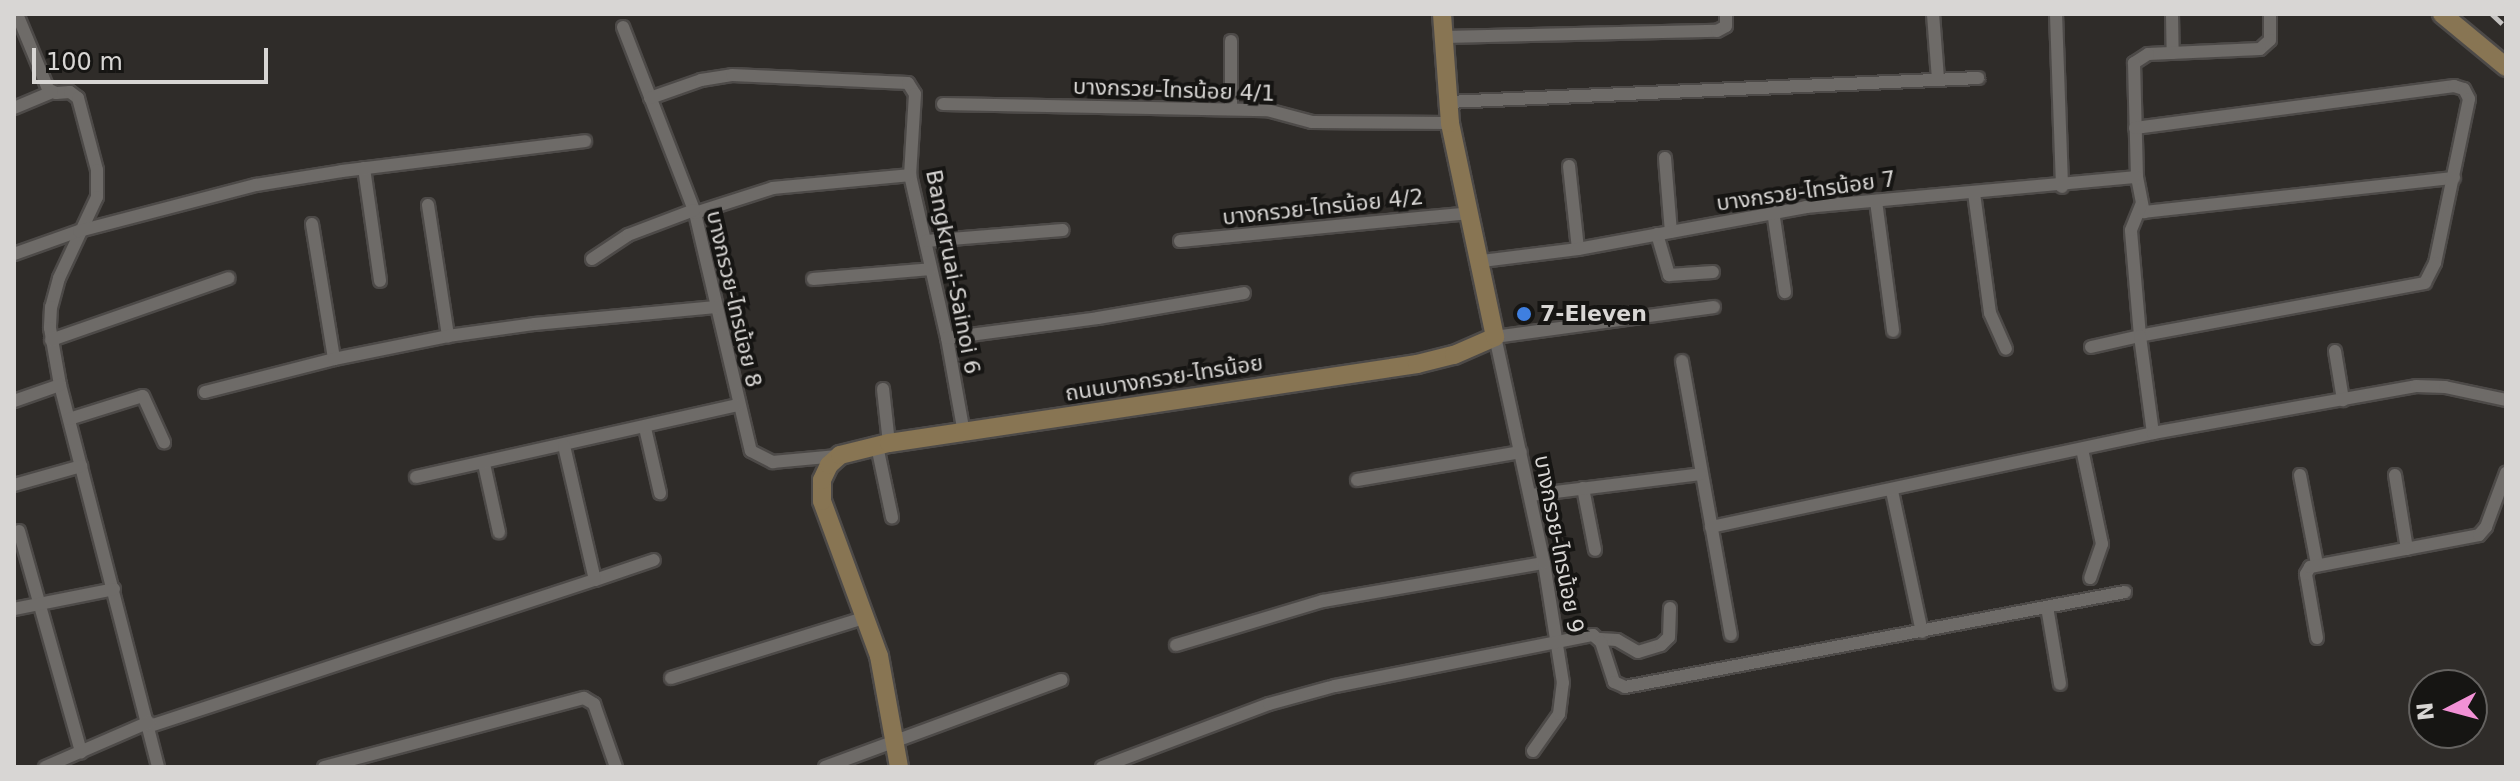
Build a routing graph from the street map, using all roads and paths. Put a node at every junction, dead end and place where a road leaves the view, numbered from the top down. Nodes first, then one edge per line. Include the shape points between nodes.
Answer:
1 (17, 14) edge
2 (1442, 14) edge
3 (1726, 14) edge
4 (1933, 14) edge
5 (2056, 14) edge
6 (2172, 14) edge
7 (2270, 14) edge
8 (2442, 14) edge
9 (623, 27) dead end
10 (1444, 37) junction
11 (20, 41) edge
12 (1231, 41) dead end
13 (2173, 53) junction
14 (2506, 67) edge
15 (1978, 78) dead end
16 (1938, 79) junction
17 (52, 92) junction
18 (650, 98) junction
19 (1448, 102) junction
20 (943, 104) dead end
21 (14, 108) edge
22 (1231, 109) junction
23 (1450, 123) junction
24 (2135, 128) junction
25 (585, 141) dead end
26 (1665, 158) dead end
27 (1569, 166) dead end
28 (364, 168) junction
29 (910, 175) junction
30 (2137, 177) junction
31 (2454, 178) junction
32 (2062, 187) junction
33 (1974, 193) junction
34 (1876, 201) junction
35 (428, 205) dead end
36 (2141, 205) junction
37 (694, 211) junction
38 (1773, 211) junction
39 (1470, 213) junction
40 (312, 224) dead end
41 (1063, 230) dead end
42 (79, 231) junction
43 (1671, 232) junction
44 (1657, 234) junction
45 (926, 241) junction
46 (1180, 241) dead end
47 (1578, 249) junction
48 (14, 254) edge
49 (592, 259) dead end
50 (1482, 261) junction
51 (931, 269) junction
52 (1713, 272) dead end
53 (229, 278) dead end
54 (813, 279) dead end
55 (380, 281) dead end
56 (1785, 292) dead end
57 (1244, 293) dead end
58 (715, 307) junction
59 (1714, 307) dead end
60 (1893, 331) dead end
61 (448, 336) junction
62 (2140, 336) junction
63 (1495, 337) junction
64 (947, 338) junction
65 (51, 340) junction
66 (2091, 347) dead end
67 (2006, 349) dead end
68 (2335, 351) dead end
69 (334, 359) junction
70 (1682, 361) dead end
71 (60, 385) junction
72 (883, 389) dead end
73 (205, 392) dead end
74 (2343, 400) junction
75 (2506, 400) edge
76 (14, 401) edge
77 (738, 405) junction
78 (69, 419) junction
79 (645, 428) junction
80 (964, 433) junction
81 (2153, 433) junction
82 (164, 442) dead end
83 (883, 444) junction
84 (564, 446) junction
85 (2082, 449) junction
86 (1521, 452) junction
87 (840, 455) junction
88 (484, 464) junction
89 (81, 466) junction
90 (2506, 473) edge
91 (1701, 474) junction
92 (2300, 475) dead end
93 (2395, 475) dead end
94 (416, 477) dead end
95 (1357, 480) dead end
96 (14, 485) edge
97 (1583, 488) junction
98 (1892, 491) junction
99 (660, 493) dead end
100 (1531, 495) junction
101 (892, 517) dead end
102 (1711, 527) junction
103 (19, 531) dead end
104 (499, 532) dead end
105 (2407, 549) junction
106 (1595, 550) dead end
107 (654, 560) dead end
108 (1544, 563) junction
109 (2317, 564) junction
110 (2090, 578) dead end
111 (595, 580) junction
112 (114, 589) junction
113 (2125, 592) dead end
114 (40, 604) junction
115 (2047, 607) junction
116 (1670, 608) dead end
117 (14, 609) edge
118 (867, 617) junction
119 (1922, 632) junction
120 (1731, 635) dead end
121 (2317, 638) dead end
122 (1600, 639) junction
123 (1558, 642) junction
124 (1176, 645) dead end
125 (671, 678) dead end
126 (1062, 680) dead end
127 (2060, 684) dead end
128 (149, 724) junction
129 (893, 741) junction
130 (1533, 751) dead end
131 (81, 752) junction
132 (45, 767) edge
133 (158, 767) edge
134 (324, 767) edge
135 (616, 767) edge
136 (825, 767) edge
137 (899, 767) edge
138 (1102, 767) edge

1 - 11 street
2 - 10 main road
3 - 10 street via 1726,26 1717,31
4 - 16 street
5 - 32 street
6 - 13 street
7 - 13 street via 2270,40 2260,49
8 - 14 main road
9 - 18 street, บางกรวย-ไทรน้อย 8
10 - 19 main road
11 - 17 street
12 - 22 street
13 - 24 street via 2148,54 2134,63
15 - 16 street
16 - 19 street
17 - 21 street
17 - 42 street via 70,92 78,98 97,170 97,197
18 - 29 street, Bangkruai-Sainoi 6 via 732,75 898,80 908,83 915,94
18 - 37 street, บางกรวย-ไทรน้อย 8
19 - 23 main road
20 - 22 street, บางกรวย-ไทรน้อย 4/1
22 - 23 street, บางกรวย-ไทรน้อย 4/1 via 1267,110 1312,122
23 - 39 main road
24 - 30 street
24 - 31 street via 2454,86 2464,89 2469,99
25 - 28 street
26 - 43 street
27 - 47 street
28 - 42 street via 256,185
28 - 55 street
29 - 37 street via 764,189
29 - 45 street, Bangkruai-Sainoi 6
30 - 32 street, บางกรวย-ไทรน้อย 7
30 - 36 street
31 - 36 street via 2151,213
31 - 62 street via 2435,263 2425,283
32 - 33 street, บางกรวย-ไทรน้อย 7
33 - 34 street, บางกรวย-ไทรน้อย 7
33 - 67 street via 1990,313
34 - 38 street, บางกรวย-ไทรน้อย 7
34 - 60 street
35 - 61 street
36 - 62 street via 2131,230
37 - 49 street via 628,235
37 - 58 street, บางกรวย-ไทรน้อย 8
38 - 43 street, บางกรวย-ไทรน้อย 7
38 - 56 street
39 - 46 street, บางกรวย-ไทรน้อย 4/2
39 - 50 main road
40 - 69 street
41 - 45 street
42 - 48 street
42 - 65 street via 51,307
43 - 44 street, บางกรวย-ไทรน้อย 7
44 - 47 street, บางกรวย-ไทรน้อย 7
44 - 52 street via 1669,275
45 - 51 street, Bangkruai-Sainoi 6
47 - 50 street, บางกรวย-ไทรน้อย 7
50 - 63 main road
51 - 54 street
51 - 64 street, Bangkruai-Sainoi 6
53 - 65 street
57 - 64 street
58 - 61 street
58 - 77 street, บางกรวย-ไทรน้อย 8
59 - 63 street
61 - 69 street
62 - 66 street
62 - 81 street
63 - 80 main road, ถนนบางกรวย-ไทรน้อย via 1417,364
63 - 86 street, บางกรวย-ไทรน้อย 9
64 - 80 street, Bangkruai-Sainoi 6
65 - 71 street
68 - 74 street
69 - 73 street
70 - 91 street
71 - 76 street
71 - 78 street
72 - 83 street
74 - 75 street via 2431,386
74 - 81 street
77 - 79 street
77 - 87 street, บางกรวย-ไทรน้อย 8 via 751,451 758,457 773,462
78 - 82 street via 143,396
78 - 89 street
79 - 84 street
79 - 99 street
80 - 83 main road, ถนนบางกรวย-ไทรน้อย
81 - 85 street
83 - 87 main road, ถนนบางกรวย-ไทรน้อย
83 - 101 street
84 - 88 street
84 - 111 street
85 - 98 street
85 - 110 street via 2102,544
86 - 95 street
86 - 100 street, บางกรวย-ไทรน้อย 9
87 - 118 main road via 823,474 822,501
88 - 94 street
88 - 104 street
89 - 96 street
89 - 112 street
90 - 105 street via 2484,531
91 - 97 street
91 - 102 street
92 - 109 street
93 - 105 street
97 - 100 street
97 - 106 street
98 - 102 street
98 - 119 street
100 - 108 street, บางกรวย-ไทรน้อย 9
102 - 120 street
103 - 114 street
105 - 109 street
107 - 111 street
108 - 123 street, บางกรวย-ไทรน้อย 9
108 - 124 street via 1323,601
109 - 121 street via 2306,574
111 - 128 street
112 - 114 street
112 - 128 street
113 - 115 street
114 - 117 street
114 - 131 street
115 - 119 street
115 - 127 street
116 - 122 street via 1669,637 1661,645 1638,652 1617,640
118 - 125 street
118 - 129 main road
119 - 122 street via 1625,687 1614,682
122 - 123 street via 1593,635
123 - 130 street, บางกรวย-ไทรน้อย 9 via 1562,703 1555,724
123 - 138 street via 1269,704
126 - 129 street
128 - 131 street
128 - 133 street
129 - 136 street
129 - 137 main road
131 - 132 street
134 - 135 street via 584,698 594,704

